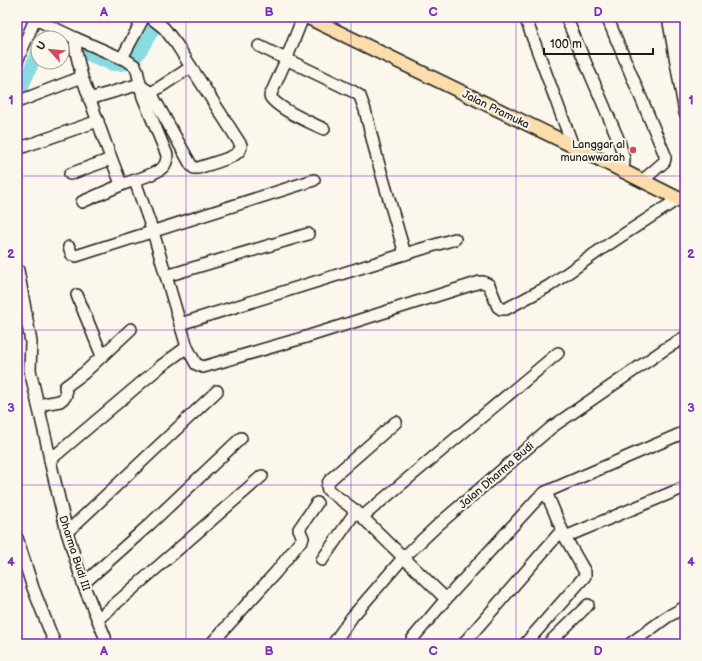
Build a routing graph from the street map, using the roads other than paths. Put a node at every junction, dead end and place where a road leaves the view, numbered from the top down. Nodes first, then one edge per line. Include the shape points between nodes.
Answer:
1 (303, 17) edge
2 (307, 17) edge
3 (525, 17) edge
4 (566, 17) edge
5 (607, 17) edge
6 (668, 17) edge
7 (678, 17) edge
8 (34, 18) edge
9 (149, 18) edge
10 (676, 38) junction
11 (76, 45) junction
12 (259, 46) dead end
13 (685, 59) edge
14 (286, 60) junction
15 (17, 61) edge
16 (127, 61) junction
17 (191, 67) junction
18 (82, 77) junction
19 (144, 90) junction
20 (89, 99) junction
21 (17, 102) edge
22 (685, 114) edge
23 (98, 121) junction
24 (324, 129) dead end
25 (573, 146) junction
26 (17, 149) edge
27 (111, 159) junction
28 (624, 172) junction
29 (70, 174) dead end
30 (314, 180) dead end
31 (135, 181) junction
32 (642, 181) junction
33 (120, 185) junction
34 (682, 200) edge
35 (82, 202) dead end
36 (153, 232) junction
37 (308, 234) dead end
38 (455, 239) dead end
39 (69, 247) dead end
40 (405, 254) junction
41 (18, 270) dead end
42 (166, 276) junction
43 (77, 295) dead end
44 (180, 324) junction
45 (131, 330) dead end
46 (685, 337) edge
47 (187, 347) junction
48 (558, 353) dead end
49 (102, 356) junction
50 (217, 391) dead end
51 (38, 405) junction
52 (396, 422) dead end
53 (685, 432) edge
54 (241, 438) dead end
55 (50, 460) junction
56 (262, 476) dead end
57 (685, 487) edge
58 (546, 492) junction
59 (317, 503) dead end
60 (359, 514) junction
61 (66, 532) junction
62 (563, 534) junction
63 (17, 538) edge
64 (403, 558) junction
65 (322, 560) dead end
66 (84, 584) junction
67 (446, 599) junction
68 (588, 605) dead end
69 (685, 607) edge
70 (98, 619) junction
71 (55, 644) edge
72 (106, 644) edge
73 (211, 644) edge
74 (333, 644) edge
75 (413, 644) edge
76 (463, 644) edge
77 (525, 644) edge
78 (548, 644) edge
79 (630, 644) edge

1 - 14 street
2 - 25 main road, Jalan Pramuka
3 - 25 street
4 - 28 street via 619,141 624,159
5 - 32 street via 665,155 664,162
6 - 10 street
7 - 10 street
8 - 11 street
8 - 15 street
9 - 16 street
9 - 17 street via 164,28
10 - 13 street
10 - 22 street
11 - 16 street
11 - 18 street
12 - 14 street
14 - 24 street via 271,98 286,110
14 - 40 street via 360,96
16 - 19 street via 135,66
17 - 19 street
17 - 19 street via 241,145 235,155 194,168
18 - 20 street
18 - 21 street
19 - 20 street
19 - 31 street via 167,159 161,169
20 - 23 street
23 - 26 street
23 - 27 street
25 - 28 main road, Jalan Pramuka
27 - 29 street
27 - 33 street
28 - 32 main road, Jalan Pramuka
30 - 36 street
31 - 33 street
31 - 36 street
32 - 34 main road, Jalan Pramuka
33 - 35 street
34 - 47 street via 603,248 549,286 506,309 498,307 489,285 480,282 203,368 196,364
36 - 39 street via 76,256 72,255
36 - 42 street
37 - 42 street
38 - 40 street
40 - 44 street
41 - 51 street, Dharma Budi III via 31,342 30,370
42 - 44 street
43 - 49 street
44 - 47 street
45 - 49 street
46 - 64 street, Jalan Dharma Budi via 552,427
47 - 55 street
48 - 60 street
49 - 51 street via 65,387 65,397
50 - 61 street
51 - 55 street, Dharma Budi III
52 - 60 street via 328,483 328,490
53 - 58 street
54 - 66 street
55 - 61 street, Dharma Budi III
56 - 70 street
57 - 62 street
58 - 62 street
58 - 67 street
59 - 73 street via 299,529 302,538 276,572
60 - 64 street
60 - 65 street
61 - 66 street, Dharma Budi III
62 - 76 street
62 - 77 street via 585,576
63 - 71 street
64 - 67 street
64 - 74 street, Jalan Dharma Budi via 352,617
66 - 70 street, Dharma Budi III
67 - 75 street via 414,637
68 - 78 street
69 - 79 street
70 - 72 street, Dharma Budi III

